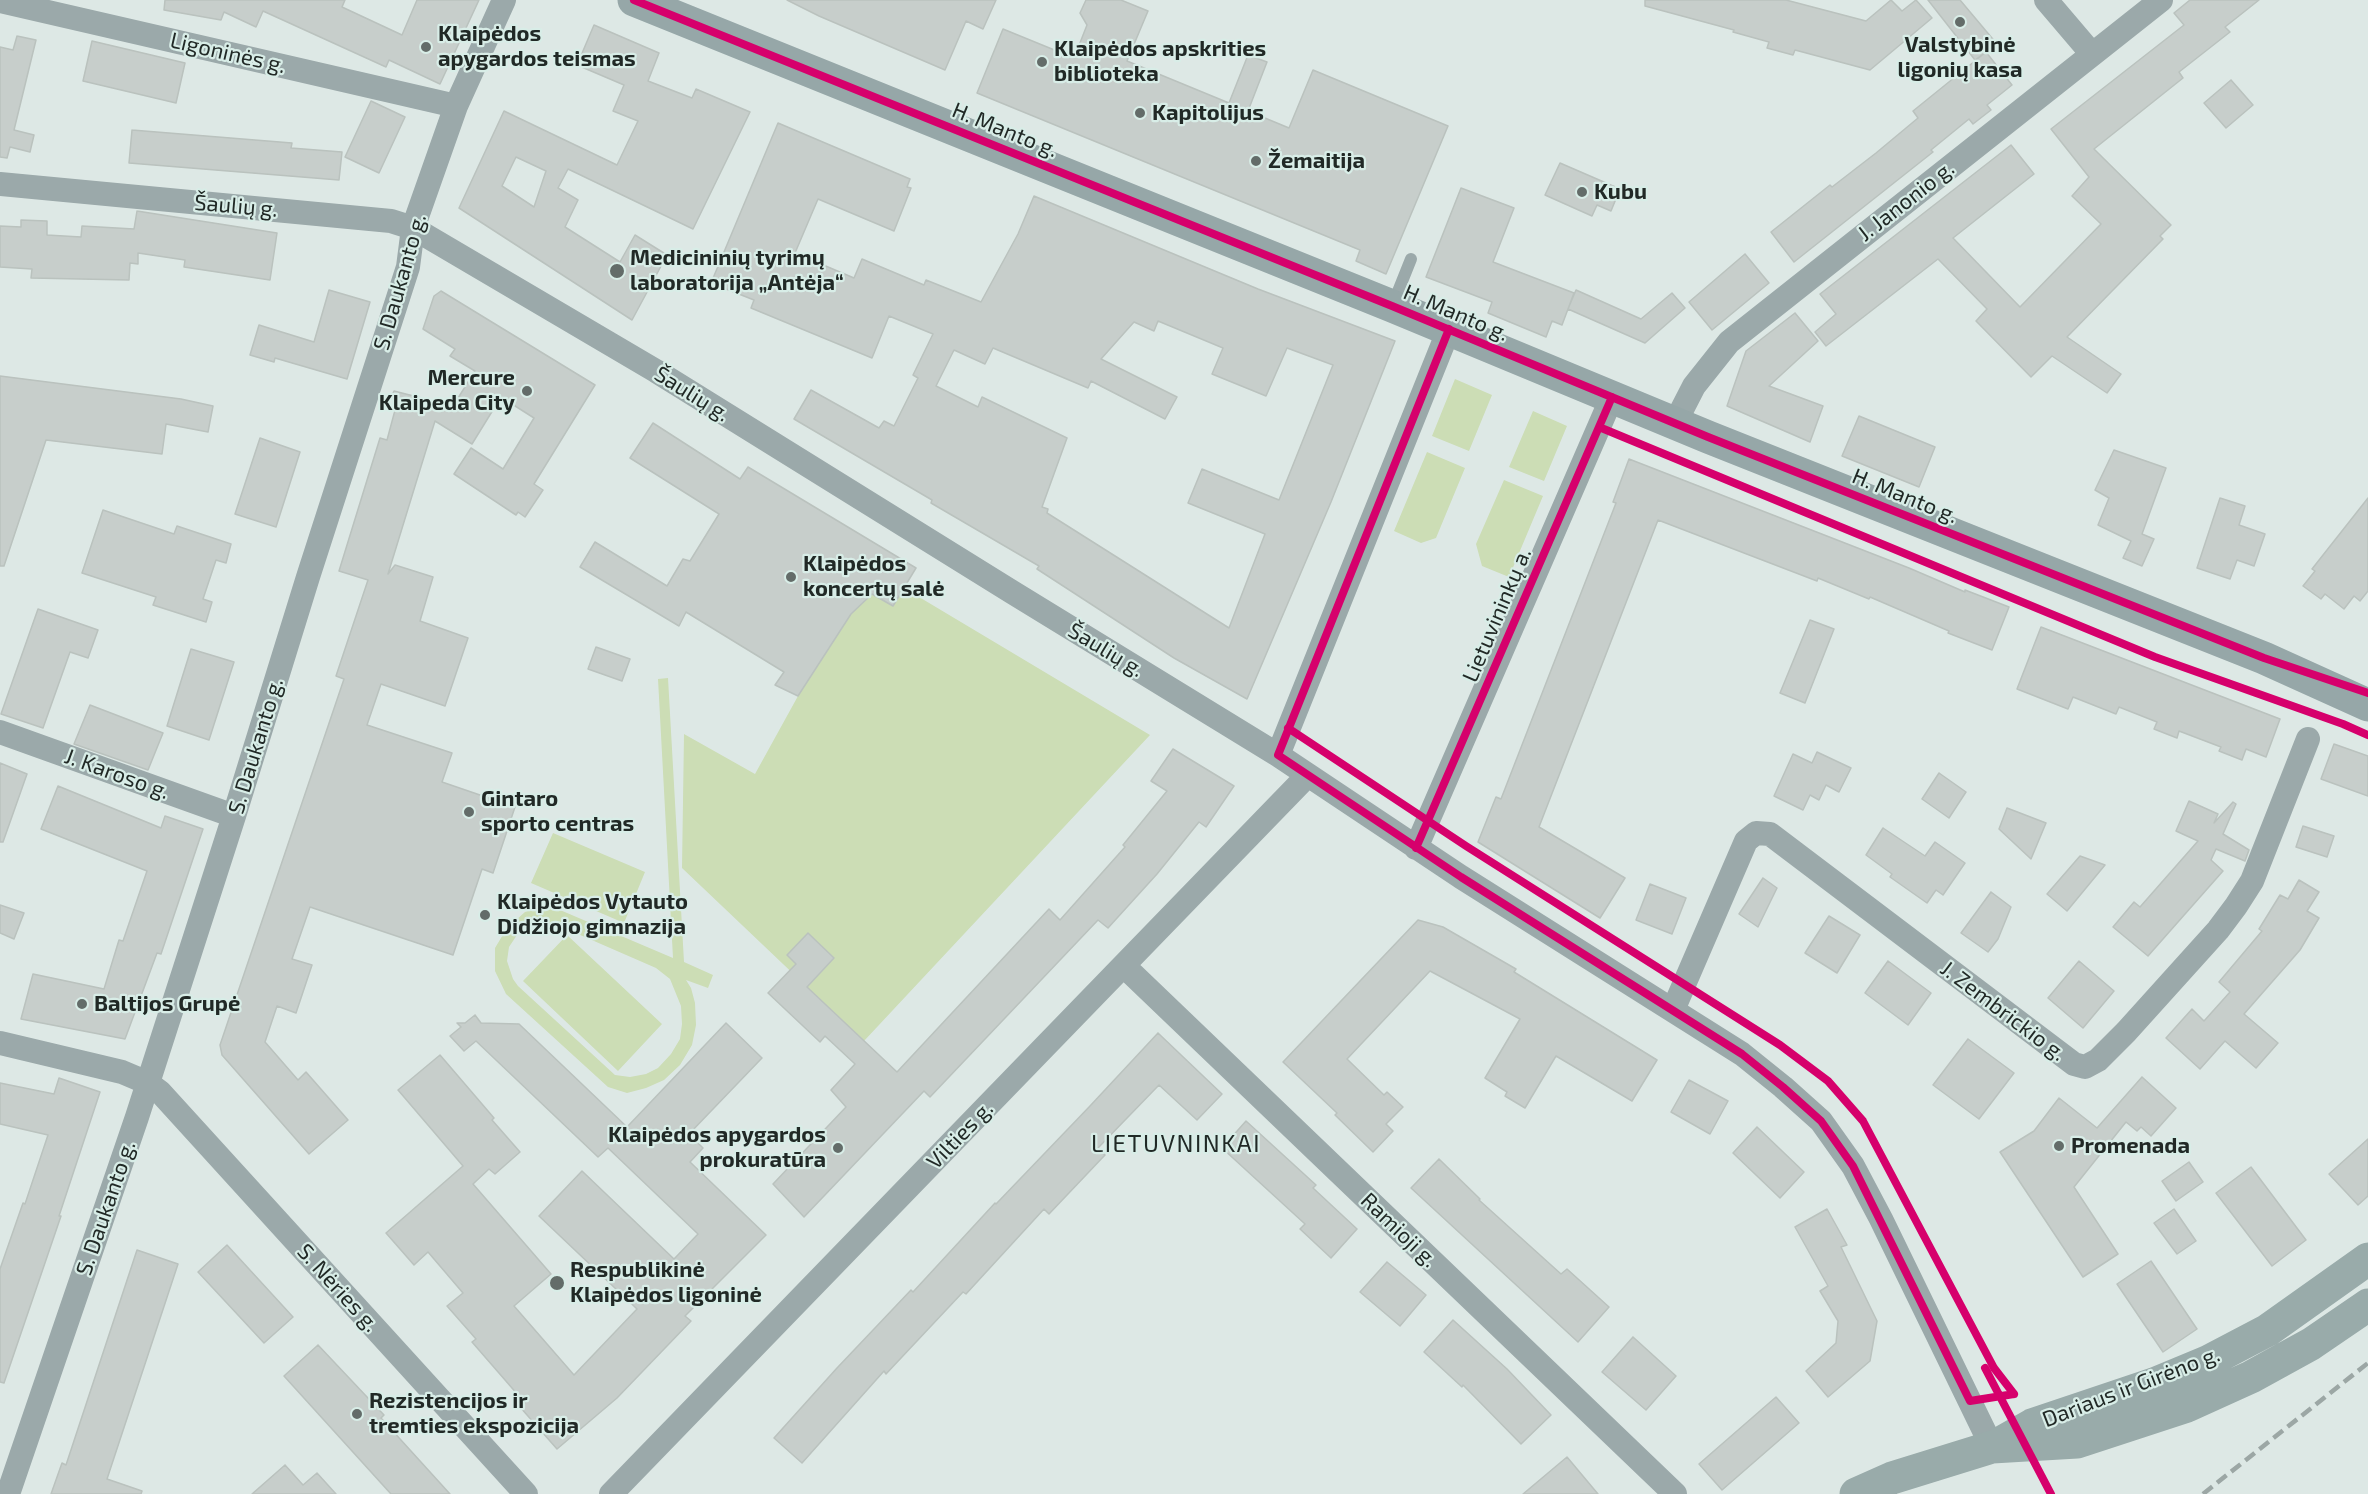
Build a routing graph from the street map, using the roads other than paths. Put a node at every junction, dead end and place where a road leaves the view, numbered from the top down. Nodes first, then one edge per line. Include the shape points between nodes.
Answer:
1 (504, 0) edge
2 (634, 0) edge
3 (2046, 0) edge
4 (0, 1) edge
5 (2152, 2) edge
6 (2092, 54) junction
7 (456, 106) junction
8 (0, 184) edge
9 (413, 228) junction
10 (1411, 259) dead end
11 (1392, 306) junction
12 (1449, 329) junction
13 (1612, 397) junction
14 (1675, 423) junction
15 (2264, 658) junction
16 (2368, 693) edge
17 (2368, 705) edge
18 (0, 732) edge
19 (2308, 739) dead end
20 (1278, 754) junction
21 (1308, 775) junction
22 (234, 816) junction
23 (1416, 848) junction
24 (1124, 966) junction
25 (1672, 1010) junction
26 (0, 1043) edge
27 (148, 1083) junction
28 (2368, 1259) edge
29 (2368, 1305) edge
30 (1992, 1448) junction
31 (8, 1494) edge
32 (526, 1494) edge
33 (611, 1494) edge
34 (1675, 1494) edge
35 (1856, 1494) edge

1 - 7 street, S. Daukanto g.
2 - 11 main road, H. Manto g.
3 - 6 street
4 - 7 street, Ligoninės g.
5 - 6 street, J. Janonio g.
6 - 14 street, J. Janonio g. via 1729,342 1694,386
7 - 9 street, S. Daukanto g.
8 - 9 street, Šaulių g. via 391,221
9 - 20 street, Šaulių g. via 656,371
9 - 22 street, S. Daukanto g. via 408,267
10 - 11 lane
11 - 12 main road, H. Manto g.
12 - 13 main road, H. Manto g.
12 - 20 street
13 - 14 main road, H. Manto g.
13 - 23 street, Lietuvininkų a.
14 - 15 main road, H. Manto g.
15 - 16 main road, H. Manto g.
15 - 17 main road, H. Manto g.
18 - 22 street, J. Karoso g.
19 - 25 street, J. Zembrickio g. via 2252,881 2236,906 2126,1032 2098,1060 2085,1067 2074,1064 1770,834 1756,833 1746,841
20 - 21 street, Šaulių g.
21 - 23 street, Šaulių g.
21 - 24 street, Vilties g.
22 - 27 street, S. Daukanto g.
23 - 25 street, Šaulių g.
24 - 33 street, Vilties g.
24 - 34 street, Ramioji g.
25 - 30 street, Šaulių g. via 1742,1054 1821,1121 1867,1192
26 - 27 street, S. Nėries g. via 122,1072
27 - 31 street, S. Daukanto g.
27 - 32 street, S. Nėries g. via 175,1107
28 - 30 main road, Dariaus ir Girėno g. via 2268,1330 2207,1362 2032,1425
29 - 30 main road, Dariaus ir Girėno g. via 2311,1344 2187,1406 2077,1442
30 - 35 main road via 1902,1474

